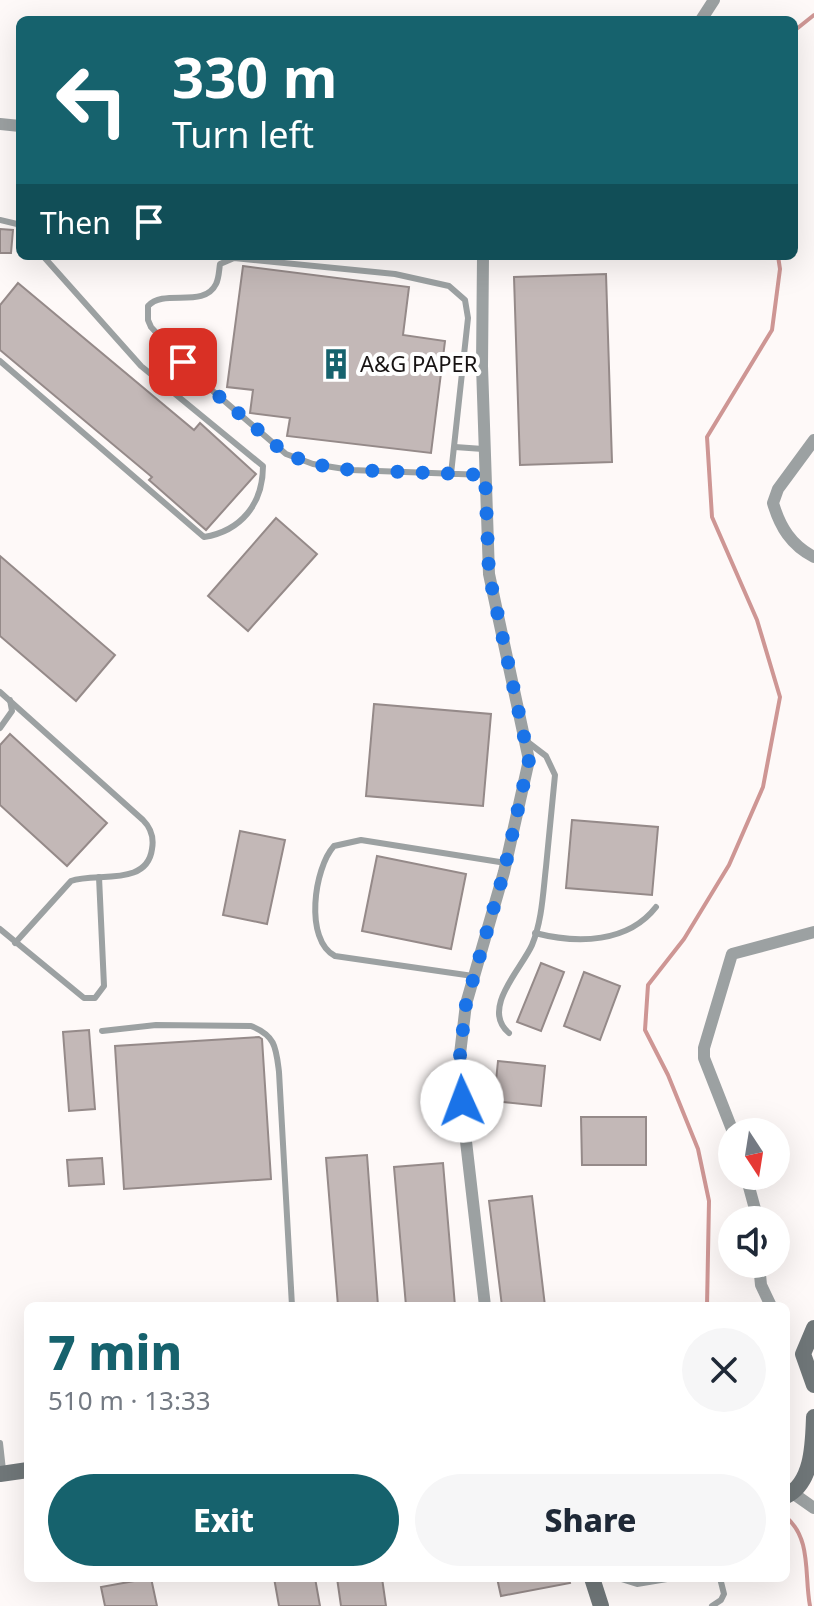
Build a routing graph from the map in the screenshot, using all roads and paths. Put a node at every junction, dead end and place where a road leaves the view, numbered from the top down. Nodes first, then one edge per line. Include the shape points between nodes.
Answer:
1 (47, 260) edge
2 (229, 260) edge
3 (254, 260) edge
4 (483, 260) edge
5 (0, 361) edge
6 (814, 440) edge
7 (455, 447) junction
8 (483, 449) junction
9 (451, 474) junction
10 (485, 475) junction
11 (814, 557) edge
12 (0, 692) edge
13 (10, 700) junction
14 (0, 728) edge
15 (525, 740) junction
16 (506, 863) junction
17 (99, 877) junction
18 (656, 907) dead end
19 (0, 929) edge
20 (814, 932) edge
21 (535, 933) junction
22 (15, 943) junction
23 (474, 976) junction
24 (102, 1031) dead end
25 (509, 1033) dead end
26 (728, 1118) edge
27 (760, 1278) edge
28 (292, 1302) edge
29 (485, 1302) edge
30 (769, 1302) edge
31 (814, 1328) edge
32 (814, 1385) edge
33 (814, 1417) edge
34 (0, 1443) edge
35 (24, 1471) edge
36 (1, 1474) edge
37 (790, 1490) edge
38 (790, 1493) edge
39 (814, 1508) edge
40 (593, 1582) edge
41 (721, 1582) edge
42 (601, 1606) edge
43 (712, 1606) edge

1 - 5 lane via 141,366 263,466 255,505 233,527 204,537
2 - 9 lane via 220,264 216,286 207,293 156,300 148,306 151,327 200,380 286,454 351,470
3 - 7 lane via 395,274 449,286 465,300 468,318
4 - 8 street
6 - 11 street via 773,503 786,533
7 - 8 lane
7 - 9 lane
8 - 10 street
9 - 10 lane
10 - 15 street via 489,574
12 - 13 lane
13 - 14 lane via 12,711
13 - 17 lane via 147,823 153,839 146,864 129,874
15 - 16 street via 529,760
15 - 21 lane via 546,756 555,775
16 - 23 street
16 - 23 lane via 361,840 334,846 322,863 316,926 325,951
17 - 22 lane via 71,881
17 - 22 lane via 104,986 95,998 84,998
18 - 21 lane via 625,933 557,939
19 - 22 lane
20 - 26 street via 732,954 704,1048
21 - 25 lane via 501,1001 501,1020
23 - 29 street via 460,1054
24 - 28 lane via 156,1025 251,1026 272,1039 279,1072
27 - 30 street
31 - 32 main road via 803,1354
33 - 37 main road via 806,1474
34 - 36 lane
35 - 36 main road
38 - 39 street
40 - 42 main road
41 - 43 lane via 724,1594

